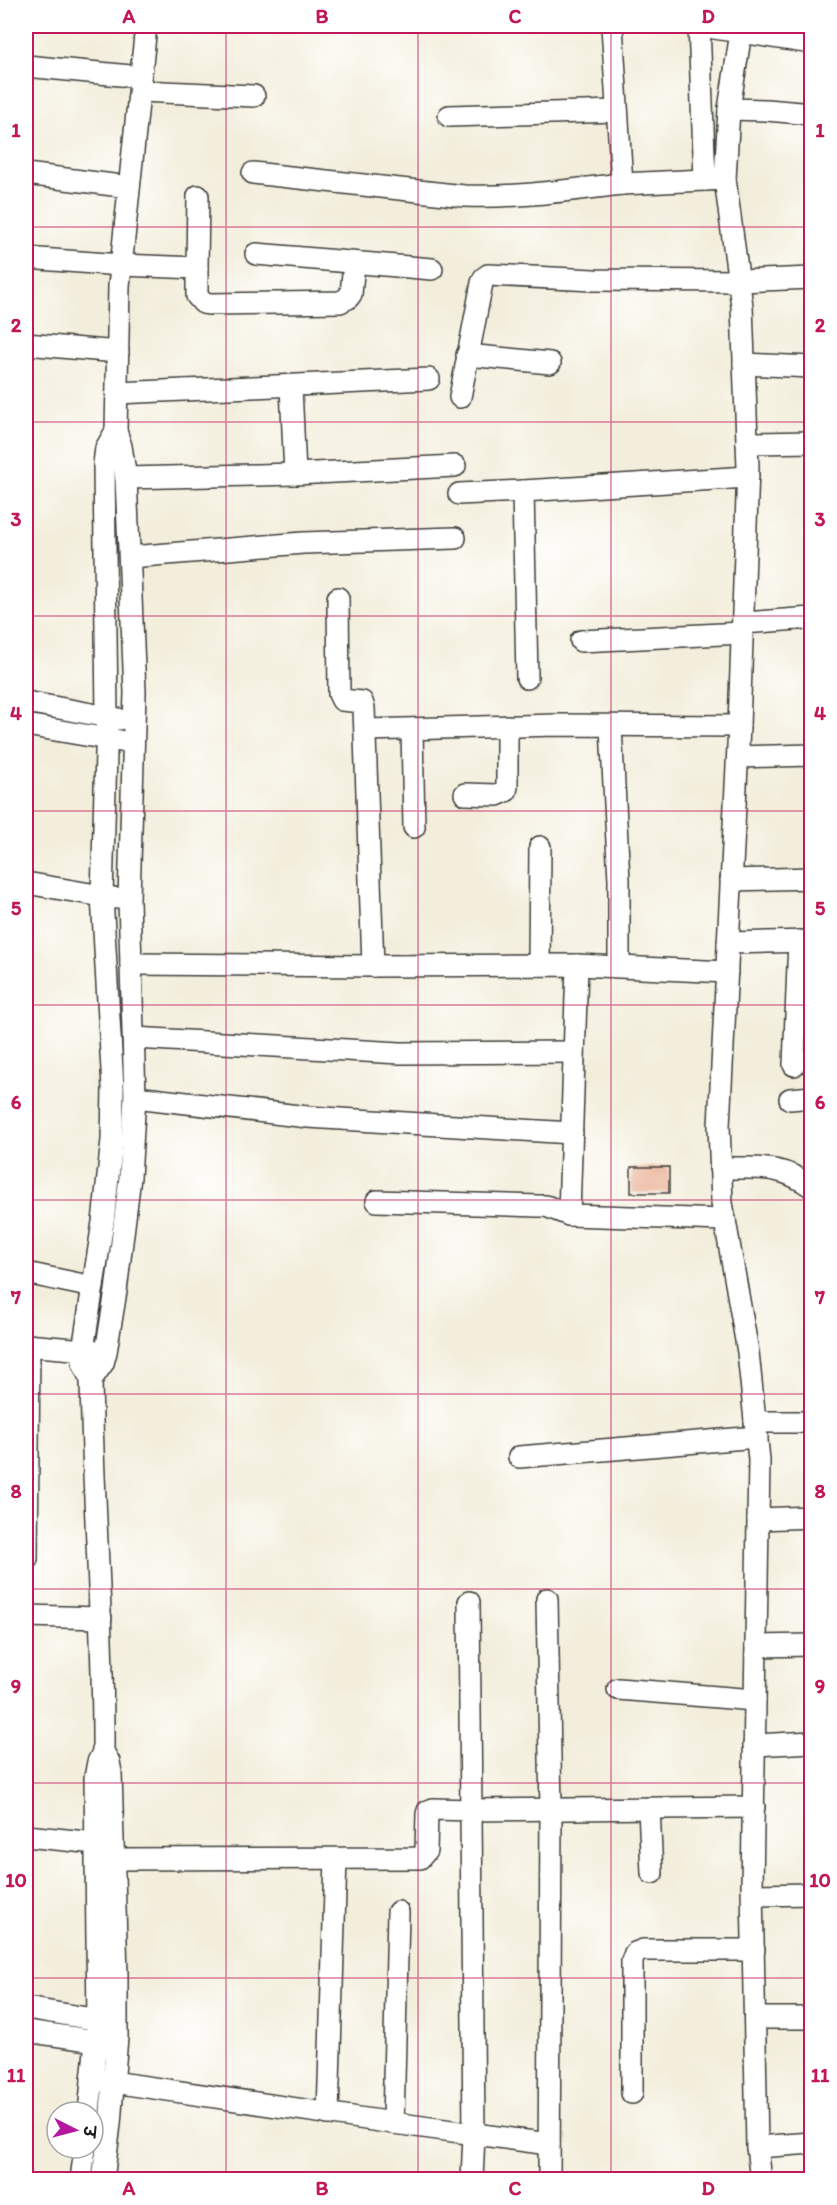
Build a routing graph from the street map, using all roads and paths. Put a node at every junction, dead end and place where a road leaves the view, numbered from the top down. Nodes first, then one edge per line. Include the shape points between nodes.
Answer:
1 (146, 26) edge
2 (612, 26) edge
3 (700, 26) edge
4 (742, 28) edge
5 (790, 32) edge
6 (812, 43) edge
7 (26, 66) edge
8 (140, 84) junction
9 (254, 96) dead end
10 (729, 109) junction
11 (617, 111) junction
12 (812, 114) edge
13 (449, 116) dead end
14 (253, 173) dead end
15 (26, 174) edge
16 (715, 179) junction
17 (622, 184) junction
18 (129, 187) junction
19 (198, 196) dead end
20 (256, 254) dead end
21 (26, 258) edge
22 (354, 263) junction
23 (121, 265) junction
24 (197, 268) junction
25 (432, 270) dead end
26 (812, 278) edge
27 (739, 281) junction
28 (26, 344) edge
29 (118, 352) junction
30 (467, 356) junction
31 (550, 363) dead end
32 (744, 364) junction
33 (812, 367) edge
34 (429, 379) dead end
35 (291, 387) junction
36 (117, 393) junction
37 (460, 397) dead end
38 (116, 431) junction
39 (812, 442) edge
40 (747, 443) junction
41 (455, 466) dead end
42 (295, 474) junction
43 (748, 477) junction
44 (126, 478) junction
45 (523, 490) junction
46 (459, 494) dead end
47 (455, 538) dead end
48 (130, 557) junction
49 (338, 598) dead end
50 (812, 618) edge
51 (743, 628) junction
52 (581, 641) dead end
53 (527, 678) dead end
54 (26, 702) edge
55 (107, 717) junction
56 (135, 722) junction
57 (26, 725) edge
58 (507, 726) junction
59 (740, 726) junction
60 (611, 727) junction
61 (365, 730) junction
62 (412, 730) junction
63 (106, 739) junction
64 (135, 744) junction
65 (812, 755) edge
66 (738, 758) junction
67 (465, 794) dead end
68 (414, 827) dead end
69 (540, 847) dead end
70 (812, 878) edge
71 (731, 880) junction
72 (26, 884) edge
73 (102, 896) junction
74 (129, 900) junction
75 (805, 941) edge
76 (728, 943) junction
77 (131, 964) junction
78 (538, 965) junction
79 (577, 965) junction
80 (373, 966) junction
81 (619, 966) junction
82 (727, 972) junction
83 (134, 1038) junction
84 (574, 1052) junction
85 (794, 1065) dead end
86 (135, 1097) junction
87 (812, 1097) edge
88 (790, 1099) dead end
89 (572, 1133) junction
90 (720, 1168) junction
91 (120, 1176) junction
92 (812, 1187) edge
93 (377, 1201) dead end
94 (569, 1215) junction
95 (725, 1220) junction
96 (103, 1221) junction
97 (124, 1225) junction
98 (26, 1274) edge
99 (93, 1287) junction
100 (27, 1345) edge
101 (83, 1350) junction
102 (106, 1352) junction
103 (91, 1380) junction
104 (812, 1422) edge
105 (756, 1430) junction
106 (519, 1456) dead end
107 (812, 1517) edge
108 (758, 1519) junction
109 (27, 1559) edge
110 (547, 1599) dead end
111 (469, 1602) dead end
112 (26, 1616) edge
113 (101, 1618) junction
114 (812, 1645) edge
115 (756, 1646) junction
116 (618, 1689) dead end
117 (755, 1700) junction
118 (812, 1742) edge
119 (754, 1745) junction
120 (103, 1752) junction
121 (754, 1807) junction
122 (649, 1808) junction
123 (472, 1810) junction
124 (551, 1810) junction
125 (26, 1836) edge
126 (96, 1843) junction
127 (336, 1858) junction
128 (114, 1859) junction
129 (652, 1873) dead end
130 (812, 1894) edge
131 (753, 1895) junction
132 (398, 1912) dead end
133 (754, 1950) junction
134 (26, 2008) edge
135 (755, 2018) junction
136 (812, 2018) edge
137 (107, 2022) junction
138 (26, 2031) edge
139 (106, 2043) junction
140 (92, 2079) junction
141 (114, 2082) junction
142 (632, 2093) dead end
143 (90, 2100) edge
144 (328, 2114) junction
145 (393, 2123) junction
146 (474, 2134) junction
147 (812, 2143) edge
148 (549, 2144) junction
149 (757, 2147) junction
150 (84, 2160) edge
151 (81, 2180) edge
152 (103, 2180) edge
153 (472, 2180) edge
154 (549, 2180) edge
155 (761, 2180) edge

1 - 8 street
2 - 11 street
3 - 4 street
3 - 16 street
4 - 5 street
4 - 10 street
5 - 6 street
7 - 8 street
8 - 9 street
8 - 18 street
10 - 12 street
10 - 16 street
11 - 13 street
11 - 17 street
14 - 17 street via 494,197
15 - 18 street
16 - 17 street
16 - 27 street
18 - 23 street
19 - 24 street
20 - 22 street
21 - 23 street
22 - 24 street via 351,294 340,302 203,303 197,296
22 - 25 street
23 - 24 street
23 - 29 street
26 - 27 street
27 - 30 street via 488,275 482,284
27 - 32 street
28 - 29 street
29 - 36 street
30 - 31 street
30 - 37 street
32 - 33 street
32 - 40 street
34 - 35 street
35 - 36 street
35 - 42 street
36 - 38 street
38 - 44 street
38 - 55 street via 106,448 104,464
39 - 40 street
40 - 43 street
41 - 42 street
42 - 44 street
43 - 45 street
43 - 51 street
44 - 48 street
45 - 46 street
45 - 53 street
47 - 48 street via 303,543
48 - 56 street
49 - 61 street via 339,694 342,700 362,702
50 - 51 street
51 - 52 street
51 - 59 street
54 - 55 street
55 - 56 street
55 - 63 street
56 - 64 street
57 - 63 street
58 - 60 street
58 - 62 street
58 - 67 street via 506,791 497,795
59 - 60 street
59 - 66 street
60 - 81 street
61 - 62 street
61 - 80 street
62 - 68 street
63 - 64 street
63 - 73 street
64 - 74 street
65 - 66 street
66 - 71 street
69 - 78 street
70 - 71 street
71 - 76 street
72 - 73 street
73 - 74 street
73 - 91 street
74 - 77 street
75 - 76 street
75 - 85 street
76 - 82 street
77 - 80 street
77 - 83 street
78 - 79 street
78 - 80 street
79 - 81 street
79 - 84 street
81 - 82 street
82 - 90 street
83 - 84 street via 400,1053
83 - 86 street
84 - 89 street
86 - 89 street via 308,1117
86 - 91 street
87 - 88 street
89 - 94 street
90 - 92 street via 780,1170
90 - 95 street
91 - 96 street
91 - 97 street
93 - 94 street via 538,1206
94 - 95 street
95 - 105 street via 748,1352
96 - 97 street
96 - 99 street
97 - 102 street
98 - 99 street
99 - 101 street
100 - 101 street
100 - 109 street
101 - 102 street
101 - 103 street via 83,1363
102 - 103 street
103 - 113 street
104 - 105 street
105 - 106 street
105 - 108 street
107 - 108 street
108 - 115 street
110 - 124 street
111 - 123 street
112 - 113 street
113 - 120 street
114 - 115 street
115 - 117 street
116 - 117 street
117 - 119 street
118 - 119 street
119 - 121 street
120 - 126 street via 96,1770
120 - 128 street via 111,1768
121 - 122 street
121 - 131 street
122 - 124 street
122 - 129 street
123 - 124 street
123 - 127 street via 428,1811 426,1851 420,1858
123 - 146 street
124 - 148 street
125 - 126 street
126 - 137 street
127 - 128 street
127 - 144 street
128 - 137 street via 117,1975
130 - 131 street
131 - 133 street
132 - 145 street
133 - 135 street
133 - 142 street via 635,1953
134 - 137 street
135 - 136 street
135 - 149 street
137 - 139 street
138 - 139 street
139 - 140 street
139 - 141 street
140 - 141 street
140 - 143 street
141 - 144 street
141 - 152 street
144 - 145 street
145 - 146 street
146 - 148 street
146 - 153 street
147 - 149 street
148 - 154 street
149 - 155 street
150 - 151 street

